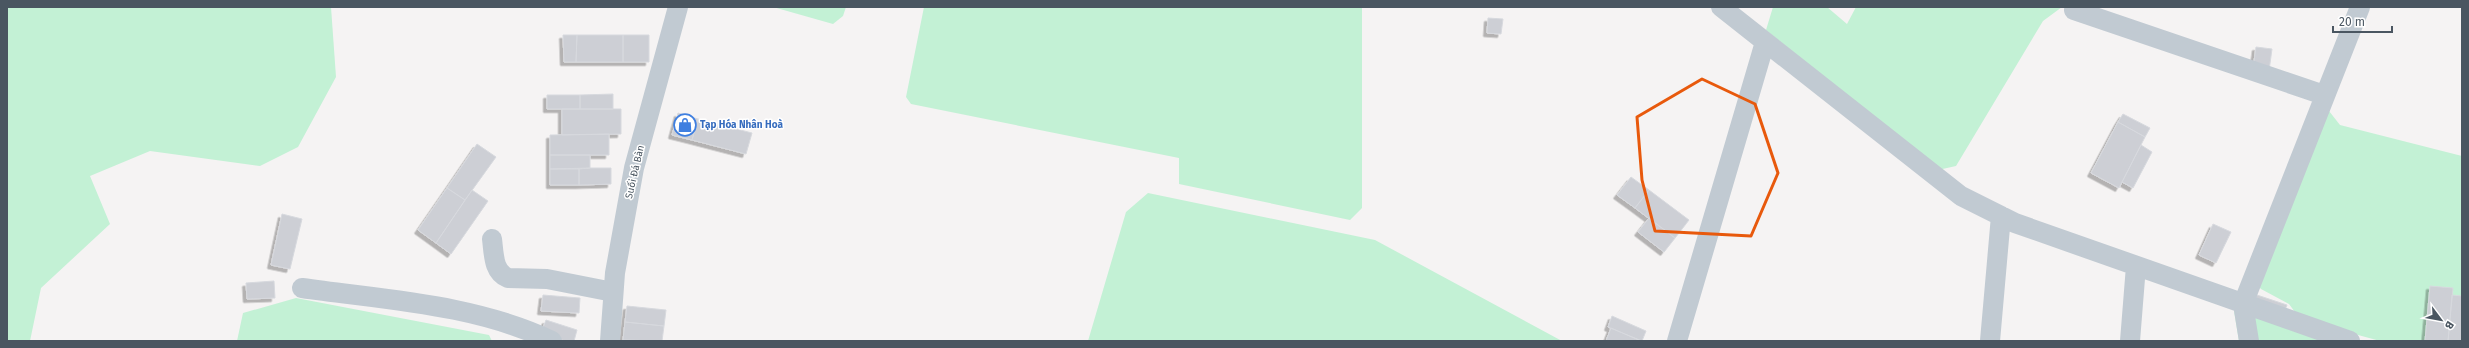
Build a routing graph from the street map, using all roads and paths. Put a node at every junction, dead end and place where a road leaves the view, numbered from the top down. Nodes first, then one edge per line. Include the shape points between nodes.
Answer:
1 (678, 7) edge
2 (1721, 7) edge
3 (2360, 7) edge
4 (2074, 10) dead end
5 (1765, 42) junction
6 (2324, 95) junction
7 (2001, 216) junction
8 (492, 239) dead end
9 (2136, 266) junction
10 (302, 288) dead end
11 (613, 292) junction
12 (2243, 304) junction
13 (552, 341) edge
14 (610, 341) edge
15 (1677, 341) edge
16 (1990, 341) edge
17 (2130, 341) edge
18 (2249, 341) edge
19 (2350, 341) edge

1 - 11 street, Suối Đá Bàn via 634,168
2 - 5 street
3 - 6 street
4 - 6 street
5 - 7 street via 1961,196
5 - 15 street
6 - 12 street
7 - 9 street
7 - 16 street
8 - 11 street via 498,272 502,276 547,279
9 - 12 street
9 - 17 street
10 - 13 street via 463,310 495,318
11 - 14 street, Suối Đá Bàn
12 - 18 street
12 - 19 street

